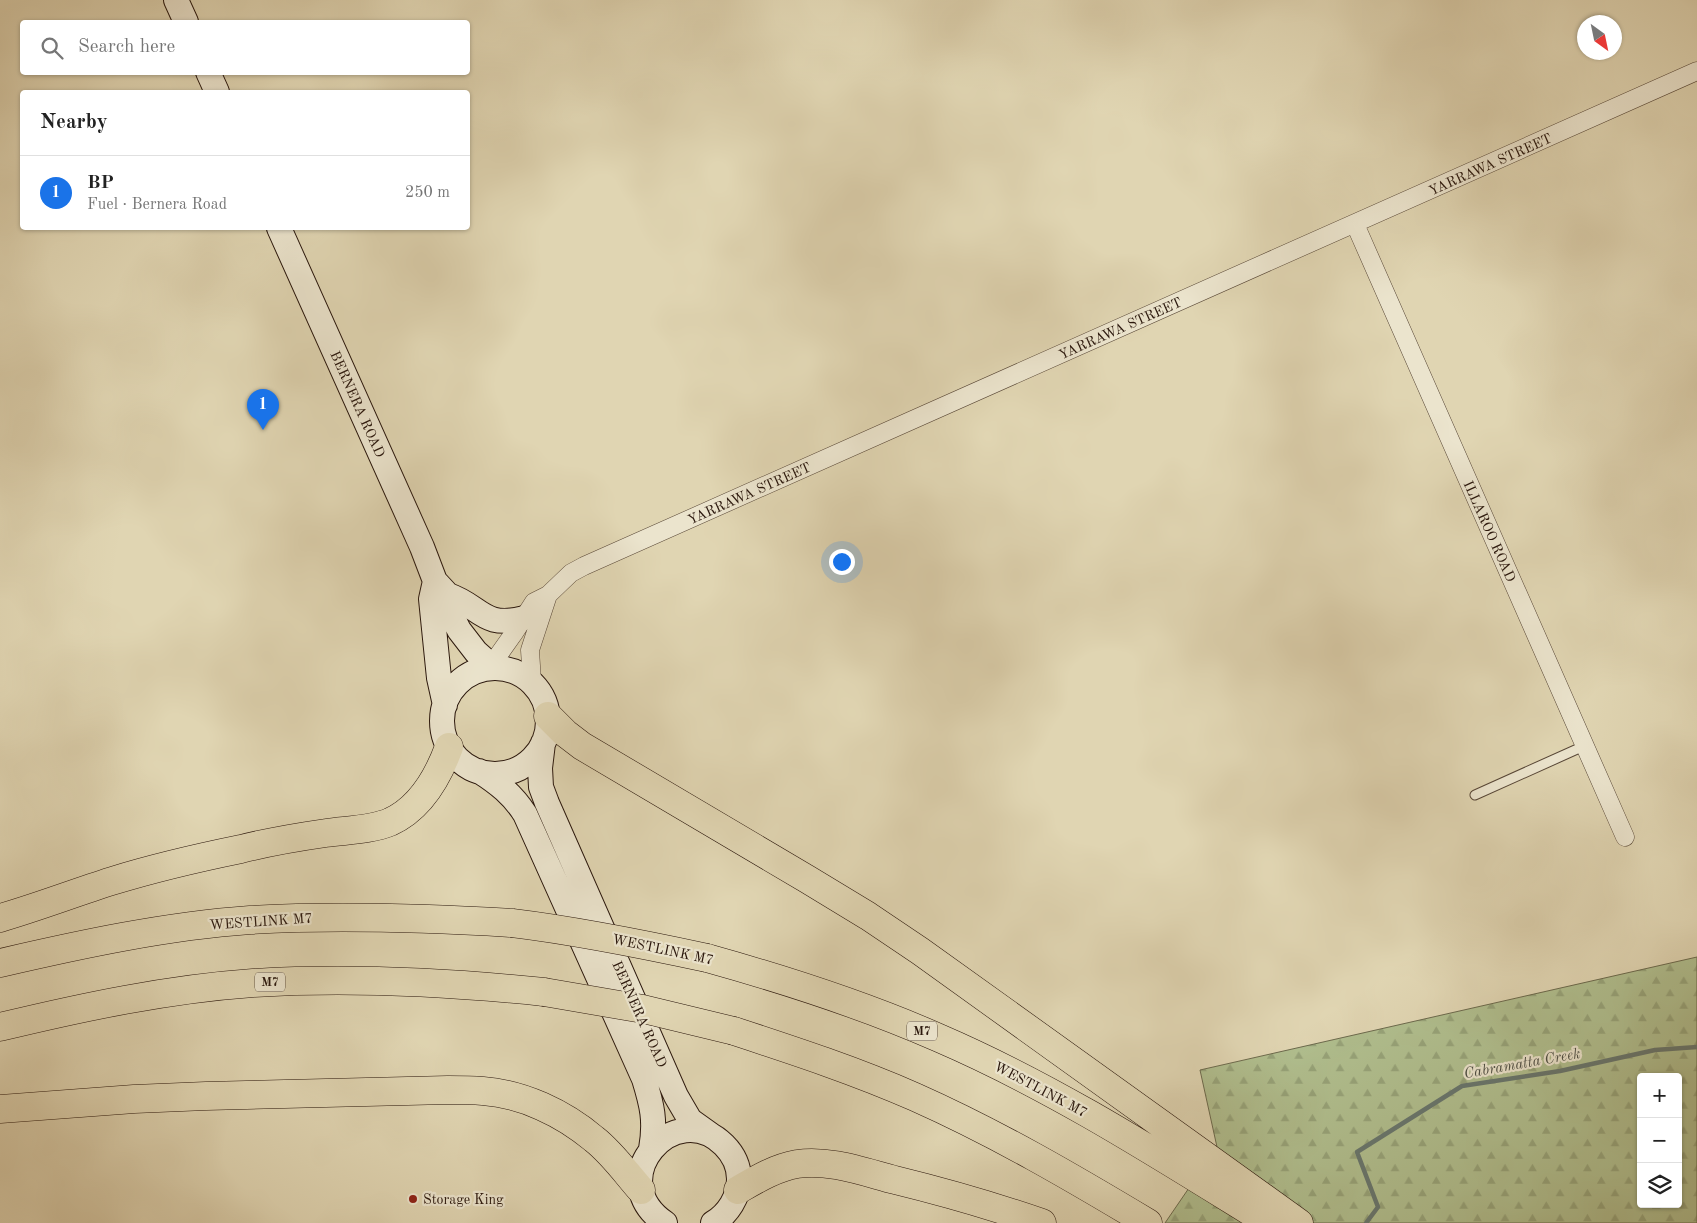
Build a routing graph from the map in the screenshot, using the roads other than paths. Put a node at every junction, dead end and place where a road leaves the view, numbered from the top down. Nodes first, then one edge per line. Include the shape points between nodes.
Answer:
1 (176, 0) edge
2 (185, 20) edge
3 (1697, 71) edge
4 (209, 75) edge
5 (216, 90) edge
6 (1355, 224) junction
7 (280, 230) edge
8 (442, 588) junction
9 (548, 594) junction
10 (524, 618) junction
11 (495, 668) junction
12 (532, 682) junction
13 (445, 706) junction
14 (548, 716) junction
15 (543, 743) junction
16 (449, 746) junction
17 (1584, 746) junction
18 (479, 771) junction
19 (1475, 795) dead end
20 (1625, 837) dead end
21 (0, 918) edge
22 (0, 963) edge
23 (0, 1027) edge
24 (0, 1109) edge
25 (711, 1135) junction
26 (651, 1149) junction
27 (735, 1203) junction
28 (643, 1206) edge
29 (665, 1223) edge
30 (713, 1223) edge
31 (1042, 1223) edge
32 (1148, 1223) edge
33 (1269, 1223) edge
34 (1299, 1223) edge

1 - 2 main road
3 - 6 street, YARRAWA STREET
4 - 5 main road
6 - 9 street, YARRAWA STREET via 584,566
6 - 17 street, ILLAROO ROAD
7 - 8 main road, BERNERA ROAD
8 - 10 main road via 490,619 505,622
8 - 11 main road, BERNERA ROAD via 459,630 476,652
8 - 13 main road, BERNERA ROAD via 431,599
9 - 10 street, YARRAWA STREET via 534,602
9 - 12 street, YARRAWA STREET via 530,650
10 - 11 street, YARRAWA STREET via 497,657
11 - 12 main road via 509,670
11 - 13 main road via 472,673 463,679 455,686
12 - 14 main road via 543,698
13 - 16 main road via 442,719
14 - 15 main road via 548,730
14 - 34 highway via 582,746 868,916
15 - 18 main road via 523,766 494,774
15 - 25 main road, BERNERA ROAD via 541,787 562,841 676,1096 690,1120
16 - 18 main road via 457,758
16 - 21 highway via 421,799 389,822 179,862
17 - 19 lane
17 - 20 street, ILLAROO ROAD
18 - 26 main road, BERNERA ROAD via 498,783 525,814 644,1079 652,1104
22 - 33 highway, WESTLINK M7 / M7, bridge via 83,944 178,928 249,920 327,917 512,923 624,940 770,976 863,1007 940,1038 1018,1075
23 - 32 highway, M7, bridge via 140,998 295,981 389,980 544,992 643,1009 734,1031 824,1060 915,1097 996,1137
24 - 28 highway via 206,1096 483,1090 530,1102 575,1125 609,1153
25 - 26 main road via 695,1130 678,1131
25 - 27 main road, BERNERA ROAD via 728,1148 734,1158 739,1179
26 - 28 main road via 641,1168
27 - 30 main road
27 - 31 highway via 779,1168 816,1163 924,1187
28 - 29 main road

